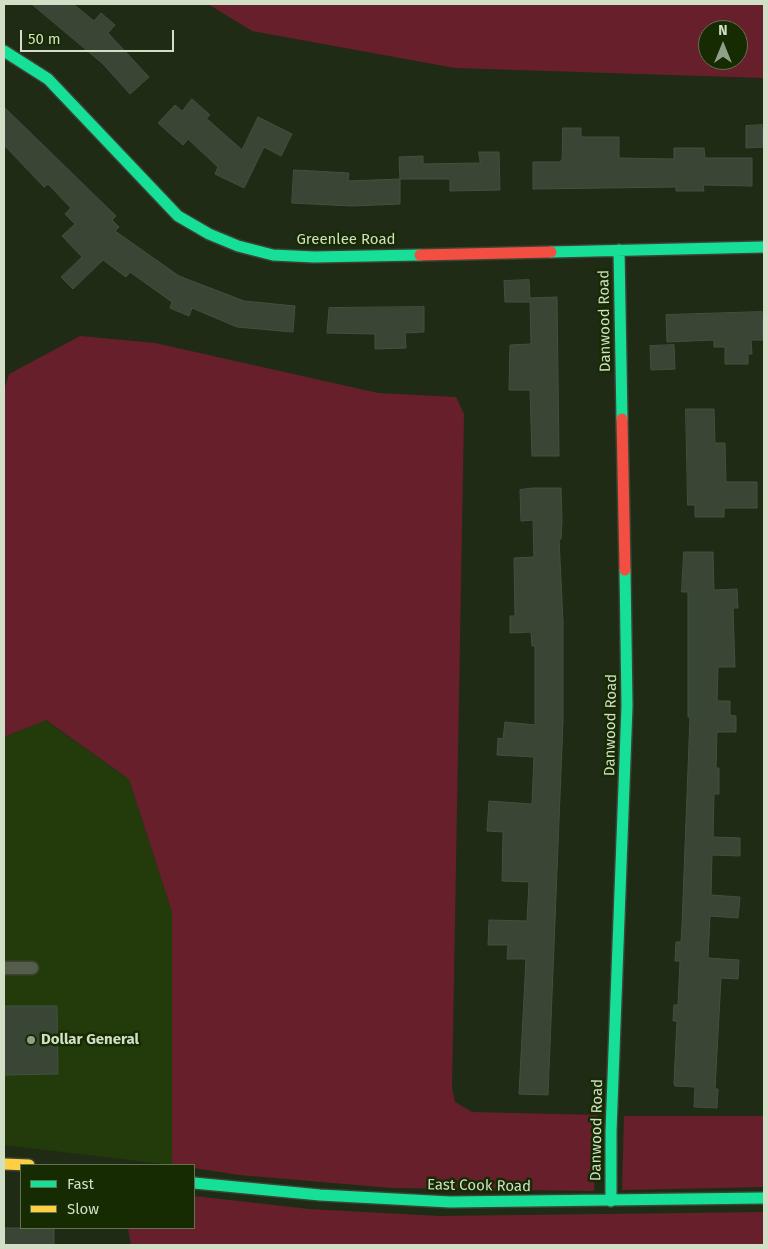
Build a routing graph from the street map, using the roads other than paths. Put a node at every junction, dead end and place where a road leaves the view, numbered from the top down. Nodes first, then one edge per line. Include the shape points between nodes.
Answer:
1 (4, 51) edge
2 (764, 248) edge
3 (619, 250) junction
4 (4, 968) edge
5 (32, 968) dead end
6 (4, 1164) edge
7 (20, 1165) edge
8 (195, 1182) edge
9 (764, 1198) edge
10 (610, 1201) junction

1 - 3 street, Greenlee Road via 48,79 178,216 238,246 273,255 314,257
2 - 3 street, Greenlee Road
3 - 10 street, Danwood Road via 627,706
4 - 5 lane
6 - 7 street
8 - 10 street, East Cook Road via 385,1200
9 - 10 street, East Cook Road

